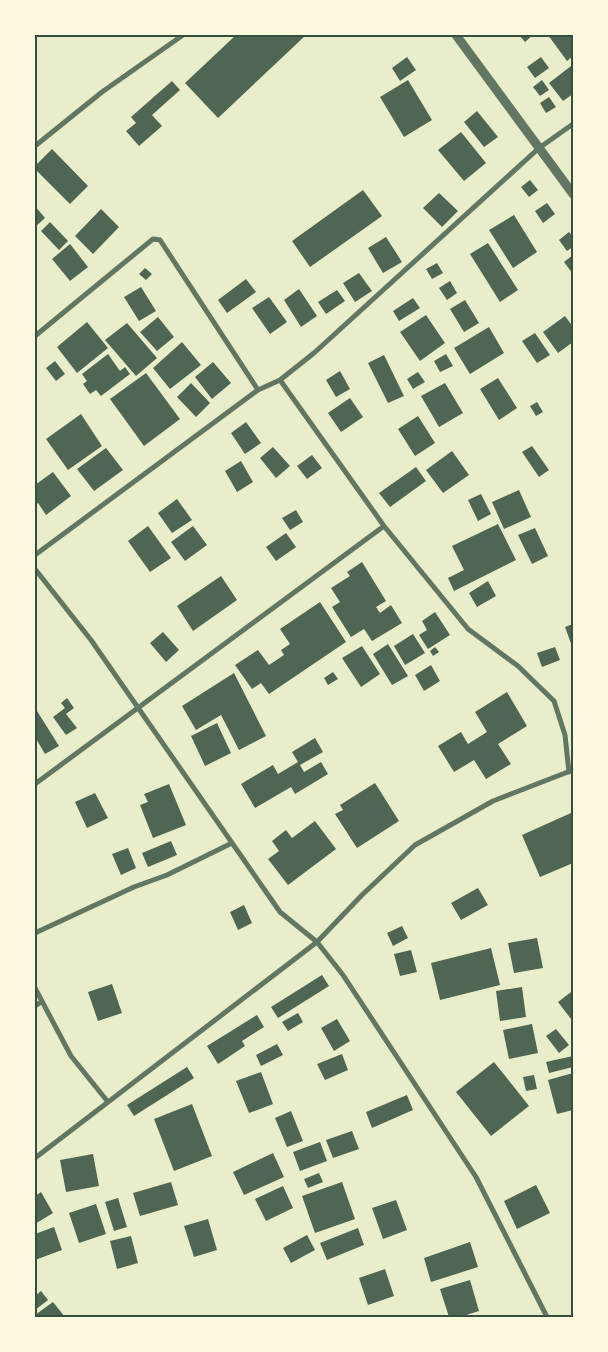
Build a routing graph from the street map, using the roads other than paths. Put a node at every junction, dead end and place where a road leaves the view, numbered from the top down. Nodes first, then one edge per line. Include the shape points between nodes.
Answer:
1 (183, 35) edge
2 (456, 35) edge
3 (573, 124) edge
4 (35, 146) edge
5 (539, 148) junction
6 (573, 194) edge
7 (35, 336) edge
8 (280, 380) junction
9 (258, 390) junction
10 (384, 526) junction
11 (35, 555) edge
12 (35, 569) edge
13 (139, 708) junction
14 (571, 771) edge
15 (35, 784) edge
16 (232, 843) junction
17 (35, 933) edge
18 (317, 942) junction
19 (35, 988) edge
20 (41, 1002) junction
21 (35, 1006) edge
22 (108, 1102) junction
23 (35, 1158) edge
24 (547, 1317) edge

1 - 4 street via 102,92
2 - 5 street
3 - 5 street
5 - 6 street
5 - 8 street via 314,353
7 - 9 street via 153,239 160,240
8 - 9 street
8 - 10 street
9 - 11 street
10 - 13 street
10 - 14 street via 468,629 518,666 554,701 565,735
12 - 13 street
13 - 15 street
13 - 16 street
14 - 18 street via 493,801 415,845
16 - 17 street via 168,875 134,887
16 - 18 street via 280,912
18 - 22 street
18 - 24 street via 343,975 476,1177
19 - 20 street
20 - 21 street
20 - 22 street via 71,1056
22 - 23 street

